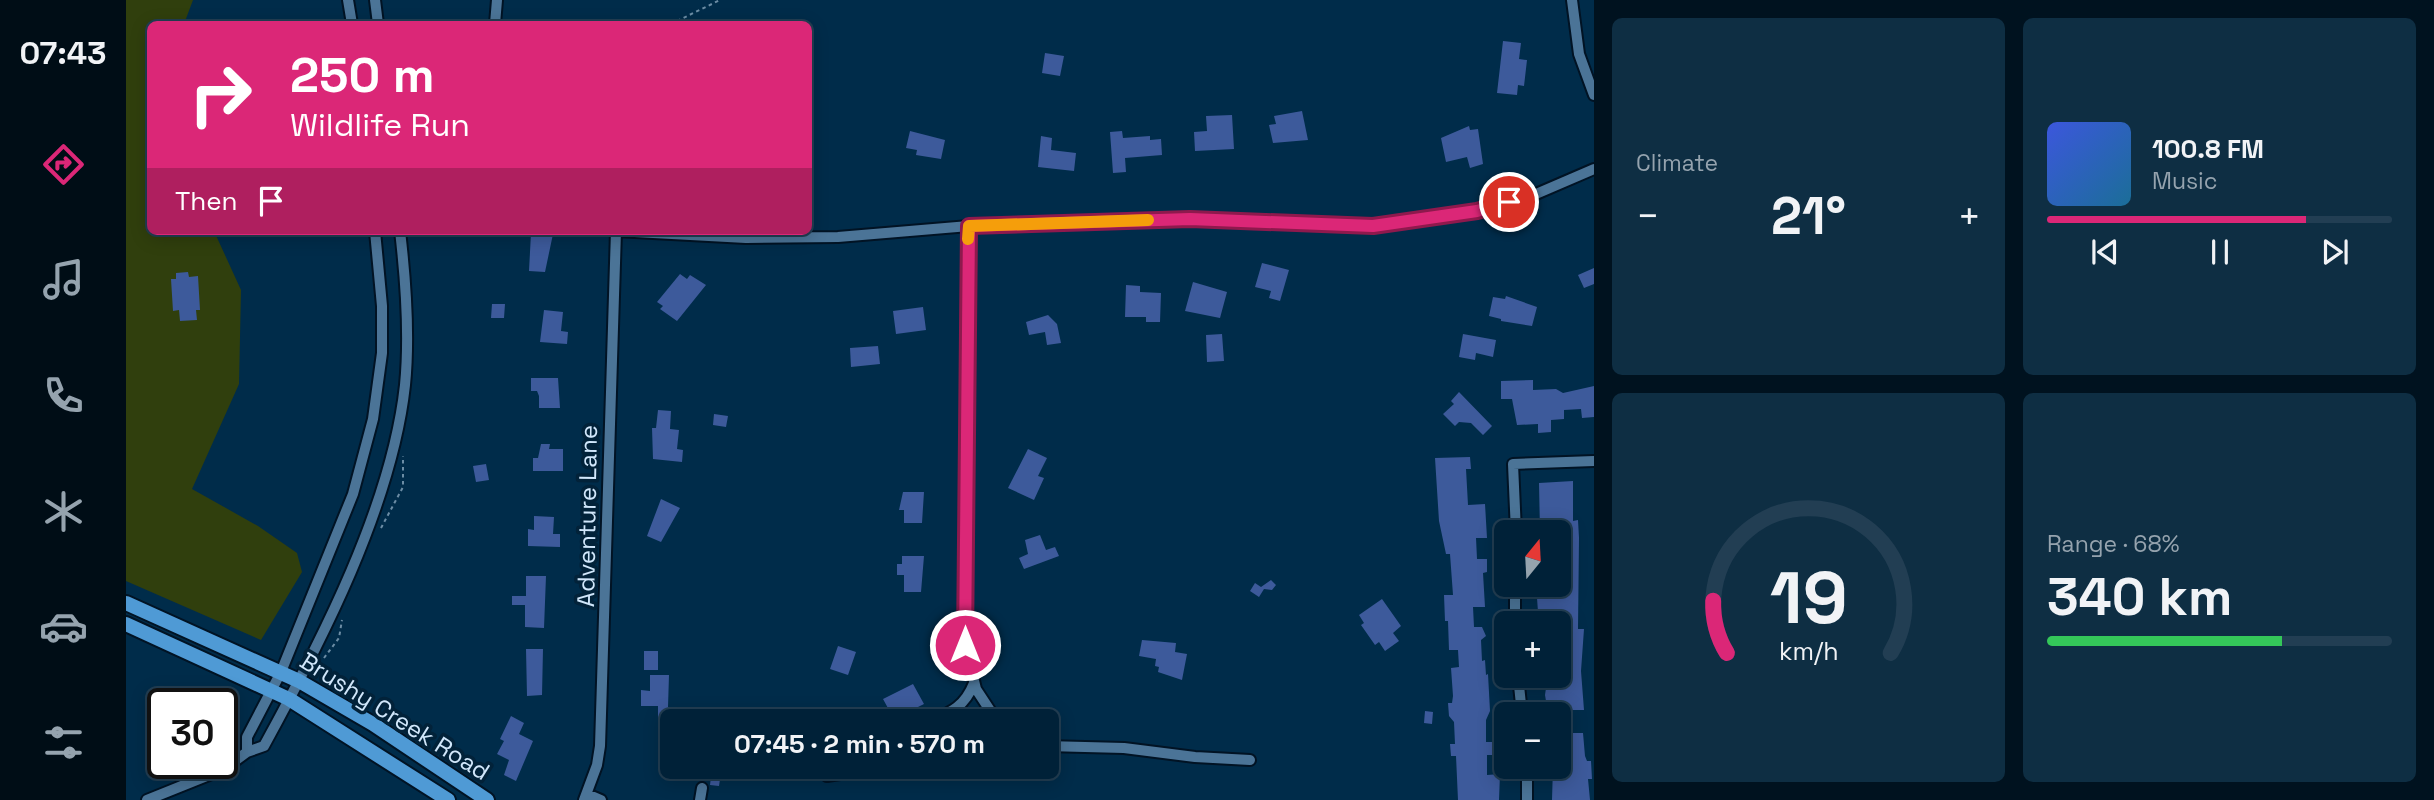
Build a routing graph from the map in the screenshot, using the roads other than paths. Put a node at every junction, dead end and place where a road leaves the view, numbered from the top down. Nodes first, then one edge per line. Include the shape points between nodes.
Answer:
1 (348, 0) edge
2 (375, 0) edge
3 (497, 0) edge
4 (1572, 0) edge
5 (352, 21) edge
6 (378, 21) edge
7 (495, 21) edge
8 (1594, 95) edge
9 (1594, 169) edge
10 (969, 226) junction
11 (375, 235) edge
12 (400, 235) edge
13 (616, 235) edge
14 (690, 235) edge
15 (1594, 461) edge
16 (1515, 520) edge
17 (126, 603) edge
18 (126, 624) edge
19 (281, 672) junction
20 (299, 681) junction
21 (974, 683) junction
22 (271, 690) junction
23 (289, 699) junction
24 (957, 709) edge
25 (990, 709) edge
26 (1059, 746) edge
27 (247, 752) junction
28 (1250, 760) dead end
29 (1527, 779) edge
30 (702, 788) dead end
31 (586, 797) edge
32 (147, 800) edge
33 (448, 800) edge
34 (487, 800) edge
35 (601, 800) edge
36 (700, 800) edge
37 (1527, 800) edge

1 - 5 street
2 - 6 street
3 - 7 street
4 - 8 street via 1579,54
9 - 10 street via 1490,208 1373,226 1190,219
10 - 14 street via 838,237
10 - 21 street via 965,645
11 - 19 street via 382,353 373,419 353,494
12 - 20 street via 407,336 405,387 396,429 365,532
13 - 31 street, Adventure Lane via 601,733
15 - 16 street via 1513,464
17 - 19 main road, Brushy Creek Road
18 - 22 main road, Brushy Creek Road
19 - 20 main road, Brushy Creek Road
19 - 22 street
20 - 23 street
20 - 34 main road, Brushy Creek Road
21 - 24 street
21 - 25 street
22 - 23 main road, Brushy Creek Road
22 - 27 street via 247,737
23 - 27 street via 264,746
23 - 33 main road, Brushy Creek Road
26 - 28 street
27 - 32 street via 223,769
29 - 37 street
30 - 36 street
31 - 35 street

